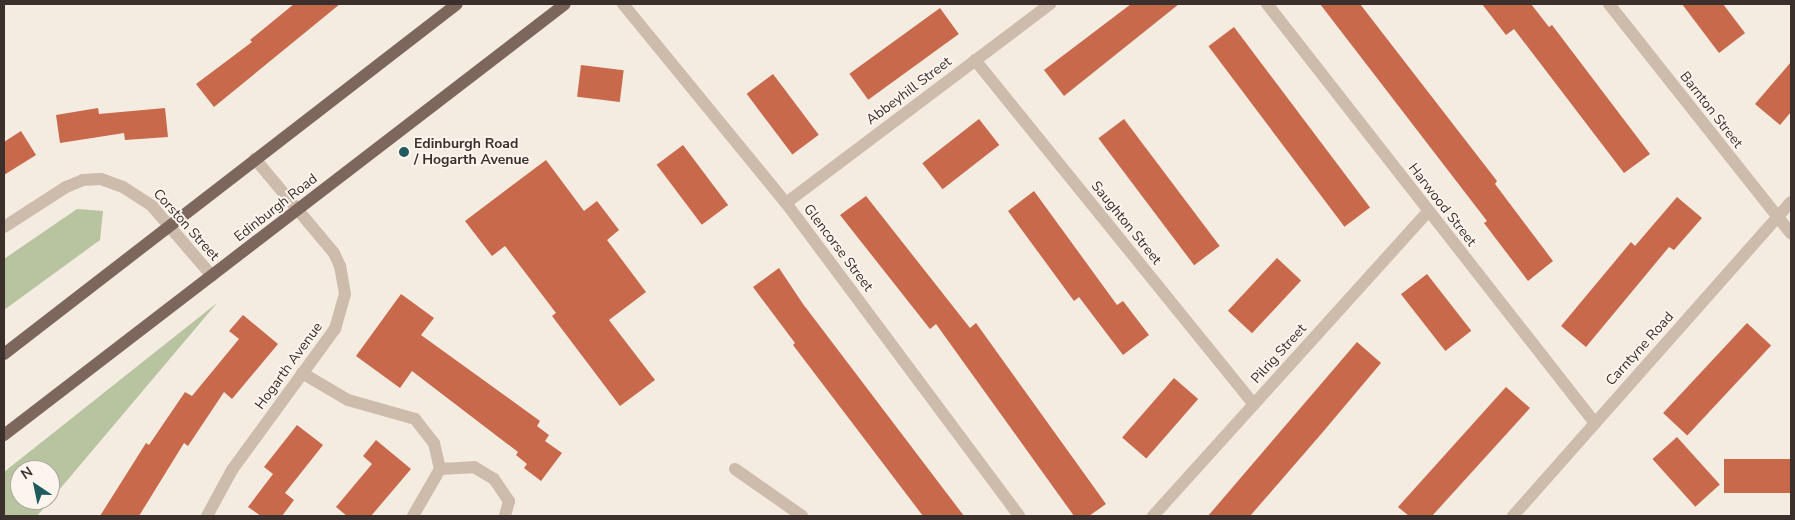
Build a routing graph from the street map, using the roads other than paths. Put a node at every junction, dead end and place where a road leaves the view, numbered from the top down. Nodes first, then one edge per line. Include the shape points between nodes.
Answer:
1 (457, 4) edge
2 (565, 4) edge
3 (624, 4) edge
4 (1050, 4) edge
5 (1267, 4) edge
6 (1608, 4) edge
7 (975, 60) junction
8 (255, 159) junction
9 (1791, 202) edge
10 (786, 203) junction
11 (298, 210) junction
12 (1428, 212) junction
13 (1776, 218) junction
14 (170, 226) junction
15 (4, 227) edge
16 (1791, 234) edge
17 (212, 276) junction
18 (4, 354) edge
19 (302, 373) junction
20 (1254, 404) junction
21 (1595, 422) junction
22 (4, 435) edge
23 (440, 469) junction
24 (735, 469) dead end
25 (207, 516) edge
26 (414, 516) edge
27 (505, 516) edge
28 (802, 516) edge
29 (1019, 516) edge
30 (1153, 516) edge
31 (1513, 516) edge

1 - 8 main road
2 - 11 main road, Edinburgh Road
3 - 10 street, Glencorse Street
4 - 7 street, Abbeyhill Street
5 - 12 street, Harwood Street
6 - 13 street, Barnton Street
7 - 10 street, Abbeyhill Street
7 - 20 street, Saughton Street
8 - 11 street, Hogarth Avenue
8 - 14 main road
9 - 13 street, Carntyne Road
10 - 29 street, Glencorse Street
11 - 17 main road, Edinburgh Road
11 - 19 street, Hogarth Avenue via 334,253 340,266 344,294 335,329
12 - 20 street, Pilrig Street
12 - 21 street, Harwood Street
13 - 16 street, Barnton Street
13 - 21 street, Carntyne Road
14 - 15 street, Corston Street via 138,195 101,179 83,180 66,186
14 - 17 street, Corston Street
14 - 18 main road
17 - 22 main road, Edinburgh Road
19 - 23 street via 348,400 415,419 434,443
19 - 25 street, Hogarth Avenue via 232,470
20 - 30 street, Pilrig Street
21 - 31 street, Carntyne Road
23 - 26 street
23 - 27 street via 474,467 494,479 509,501
24 - 28 street

